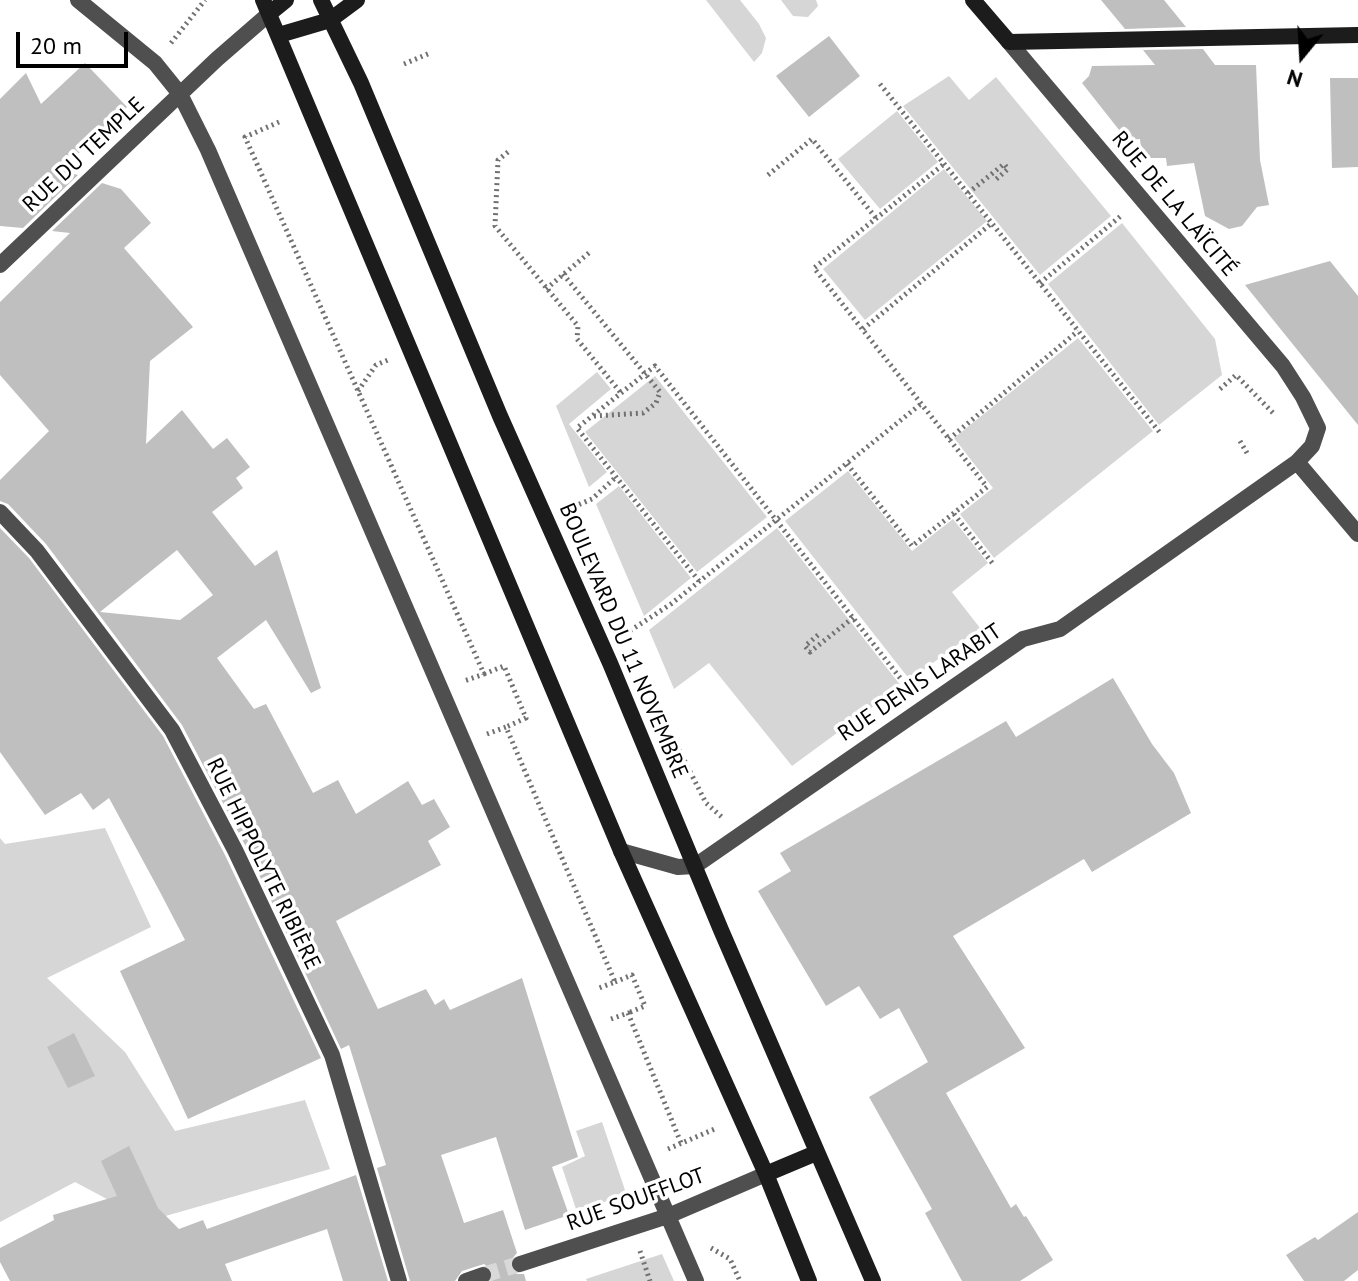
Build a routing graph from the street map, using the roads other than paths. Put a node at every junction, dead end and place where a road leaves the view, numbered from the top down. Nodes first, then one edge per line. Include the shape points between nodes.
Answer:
1 (78, 0) edge
2 (286, 0) edge
3 (321, 0) edge
4 (357, 0) edge
5 (973, 0) edge
6 (267, 7) edge
7 (330, 20) junction
8 (279, 35) junction
9 (1358, 35) edge
10 (1009, 42) junction
11 (180, 94) junction
12 (2, 260) edge
13 (1312, 446) joint
14 (1297, 462) junction
15 (0, 512) edge
16 (1358, 534) edge
17 (621, 851) junction
18 (695, 866) junction
19 (816, 1153) junction
20 (766, 1174) junction
21 (668, 1216) junction
22 (520, 1264) tunnel mouth
23 (483, 1275) dead end
24 (399, 1281) edge
25 (466, 1281) edge
26 (696, 1281) edge
27 (809, 1281) edge
28 (873, 1281) edge

1 - 11 street via 155,63
2 - 6 main road
3 - 7 main road, BOULEVARD DU 11 NOVEMBRE
4 - 7 main road
5 - 10 main road, RUE DE LA LAÏCITÉ
6 - 8 main road
6 - 11 street, RUE DU TEMPLE
7 - 8 main road
7 - 18 main road, BOULEVARD DU 11 NOVEMBRE
8 - 17 main road
9 - 10 main road
10 - 13 street, RUE DE LA LAÏCITÉ via 1283,366 1318,428
11 - 12 street, RUE DU TEMPLE
11 - 21 street
13 - 14 street, RUE DENIS LARABIT
14 - 16 street
14 - 18 street, RUE DENIS LARABIT via 1060,629 1023,639
15 - 24 street, RUE HIPPOLYTE RIBIÈRE via 37,551 172,730 221,823 332,1055
17 - 18 street via 678,867
17 - 20 main road
18 - 19 main road, BOULEVARD DU 11 NOVEMBRE
19 - 20 main road
19 - 28 main road, BOULEVARD DU 11 NOVEMBRE
20 - 21 street, RUE SOUFFLOT
20 - 27 main road
21 - 22 street, RUE SOUFFLOT
21 - 26 street
23 - 25 street

